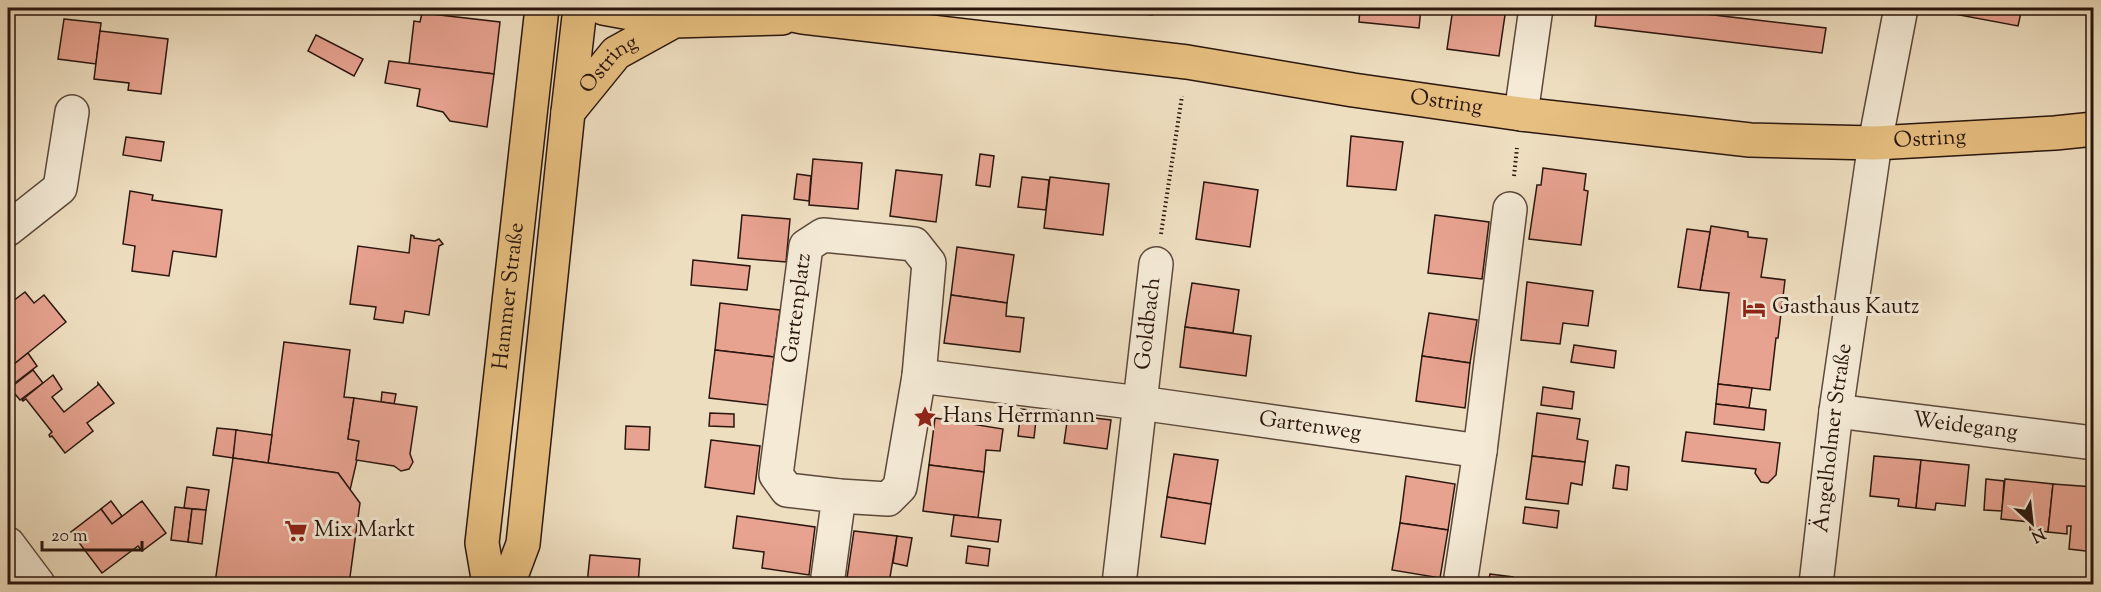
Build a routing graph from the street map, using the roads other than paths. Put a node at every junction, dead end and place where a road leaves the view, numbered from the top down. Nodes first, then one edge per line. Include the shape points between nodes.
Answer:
1 (542, 8) edge
2 (580, 8) edge
3 (603, 8) edge
4 (757, 8) edge
5 (1536, 8) edge
6 (1901, 8) edge
7 (803, 17) junction
8 (674, 21) junction
9 (72, 112) dead end
10 (567, 112) junction
11 (1521, 114) junction
12 (2094, 129) edge
13 (1875, 143) junction
14 (1510, 209) road end
15 (8, 229) edge
16 (1156, 264) road end
17 (919, 376) junction
18 (1140, 403) junction
19 (1836, 411) junction
20 (2094, 443) edge
21 (1480, 451) junction
22 (839, 496) junction
23 (8, 544) edge
24 (38, 585) edge
25 (489, 585) edge
26 (508, 585) edge
27 (826, 585) edge
28 (1119, 585) edge
29 (1460, 585) edge
30 (1816, 585) edge

1 - 25 main road, Hammer Straße via 482,543
2 - 10 main road, Hammer Straße
3 - 8 main road
4 - 7 main road, Ostring
5 - 11 street
6 - 13 street, Ängelholmer Straße
7 - 8 main road, Ostring
7 - 11 main road, Ostring via 1187,62
8 - 10 main road, Ostring via 616,53
9 - 15 street via 60,188
10 - 26 main road, Hammer Straße via 523,544
11 - 13 main road, Ostring via 1750,140
12 - 13 main road, Ostring
13 - 19 street, Ängelholmer Straße
14 - 21 street
16 - 18 street, Goldbach
17 - 18 street
17 - 22 street, Gartenplatz via 900,487 888,500
17 - 22 street, Gartenplatz via 929,263 914,244 823,235 806,246 776,475 787,490
18 - 21 street, Gartenweg
18 - 28 street, Goldbach
19 - 20 street, Weidegang
19 - 30 street, Ängelholmer Straße
21 - 29 street
22 - 27 street
23 - 24 street

